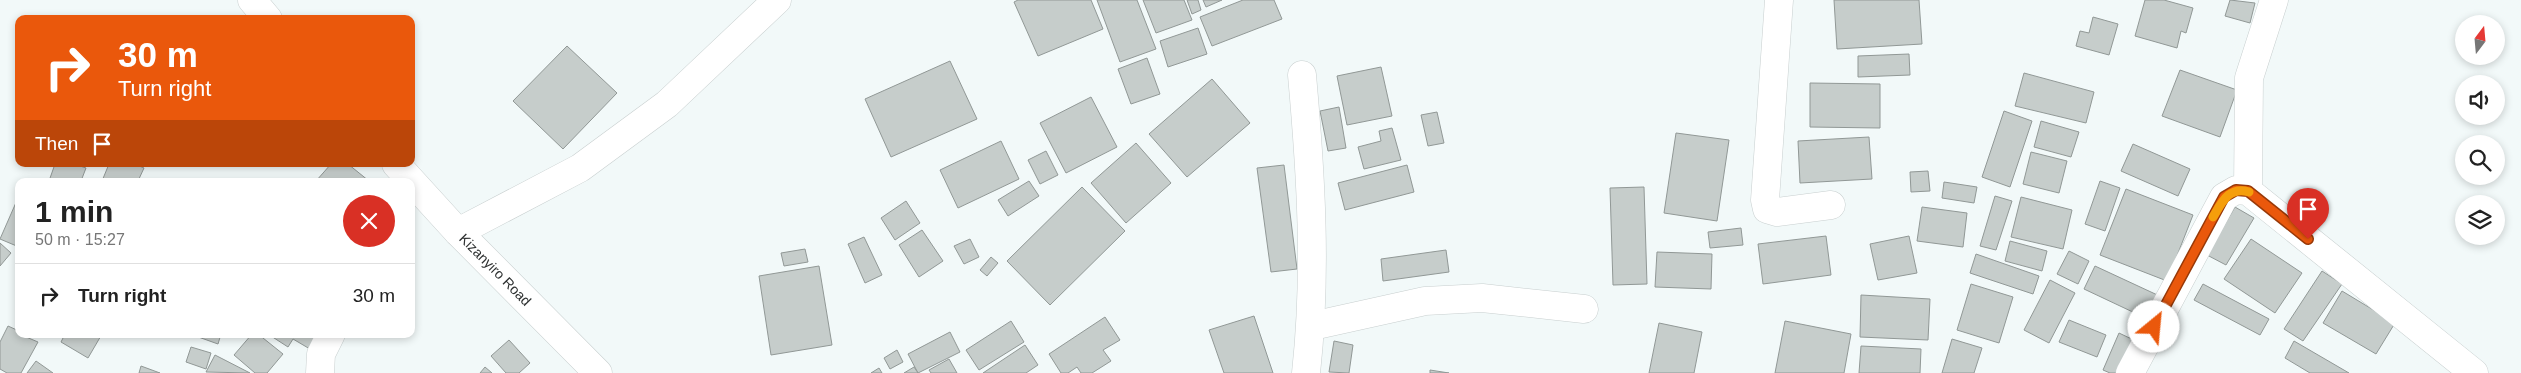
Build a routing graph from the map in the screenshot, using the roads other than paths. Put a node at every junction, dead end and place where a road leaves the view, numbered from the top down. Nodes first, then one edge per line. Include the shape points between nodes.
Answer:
1 (252, 0) edge
2 (777, 0) edge
3 (1779, 0) edge
4 (2274, 0) edge
5 (265, 15) edge
6 (1302, 75) dead end
7 (415, 186) edge
8 (2248, 191) junction
9 (1831, 205) dead end
10 (458, 232) junction
11 (1584, 309) dead end
12 (1312, 326) junction
13 (598, 373) edge
14 (1306, 373) edge
15 (2130, 373) edge
16 (2474, 373) edge

1 - 5 street
2 - 10 street via 667,104 580,168
3 - 9 street via 1765,200 1767,209 1777,212
4 - 8 street via 2250,78
6 - 12 street via 1310,171
7 - 10 street, Kizanyiro Road
8 - 15 street via 2236,190 2224,197
8 - 16 street
10 - 13 street, Kizanyiro Road
11 - 12 street via 1482,298 1425,301
12 - 14 street

